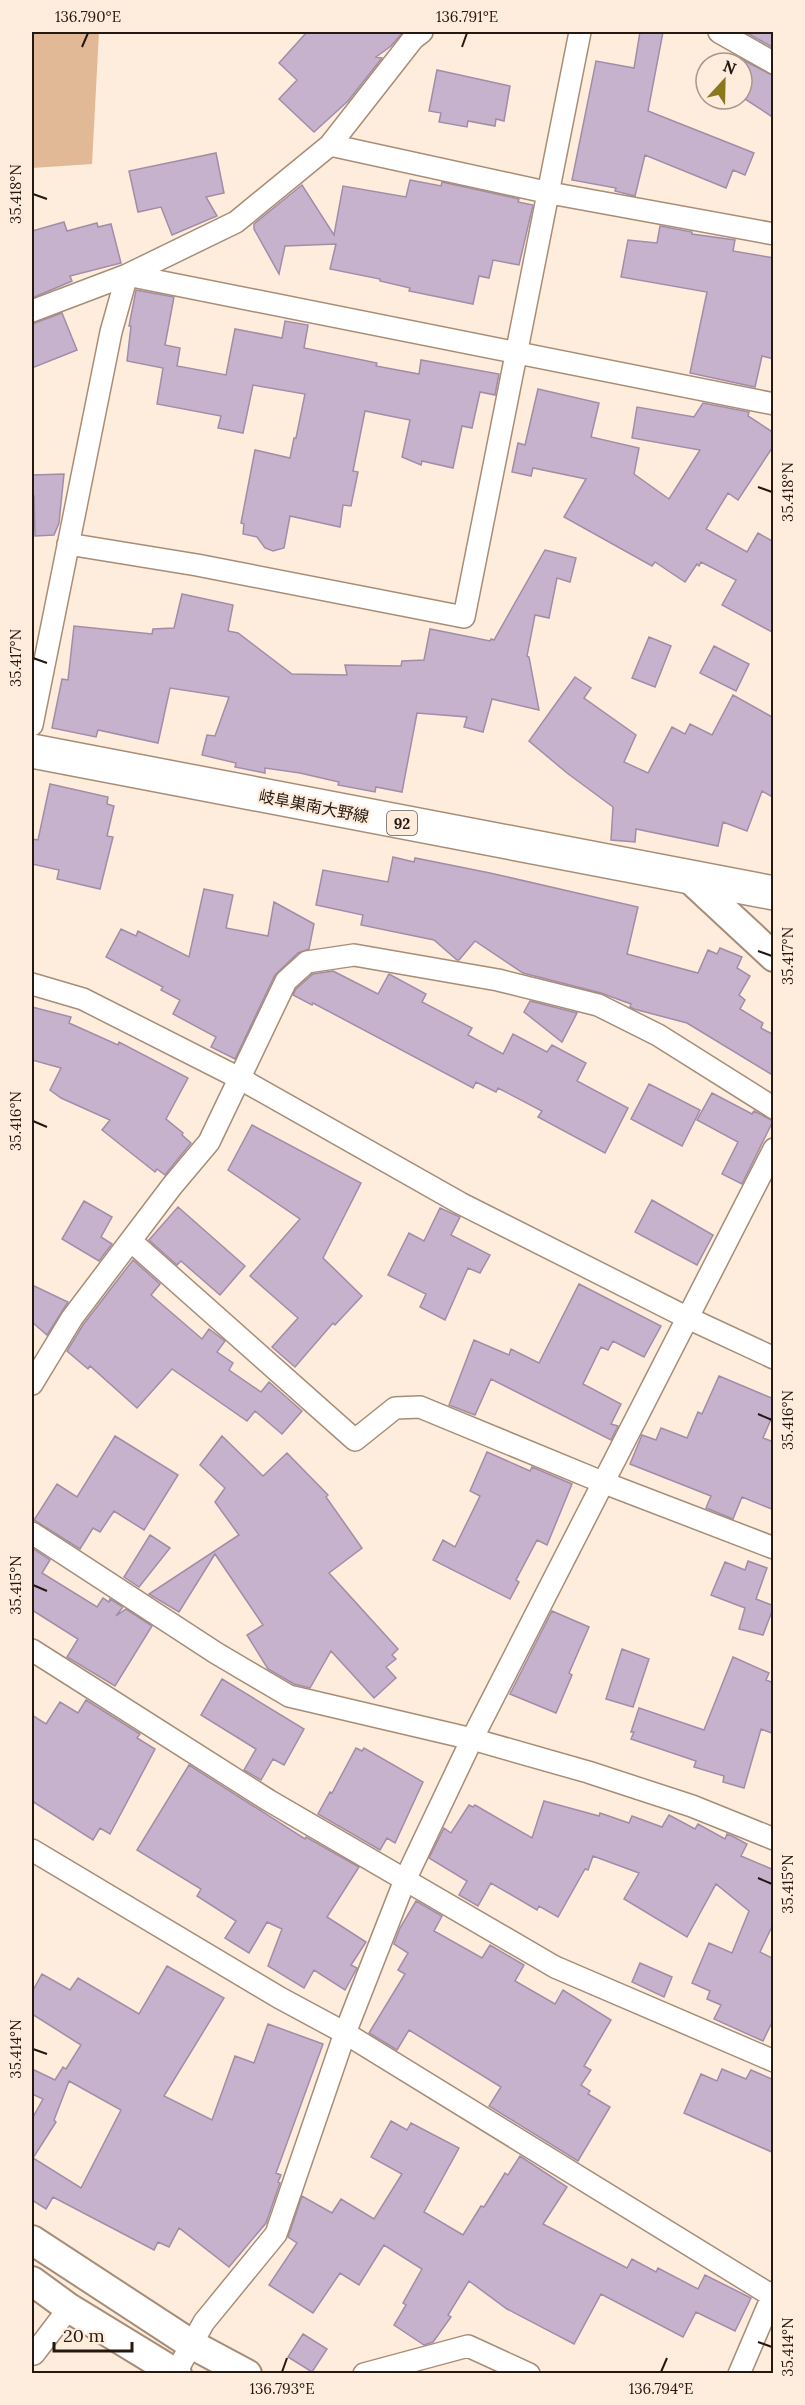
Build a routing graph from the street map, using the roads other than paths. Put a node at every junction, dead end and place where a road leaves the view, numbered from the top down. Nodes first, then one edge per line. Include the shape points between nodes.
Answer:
1 (422, 32) edge
2 (580, 32) edge
3 (719, 32) edge
4 (774, 63) edge
5 (330, 145) junction
6 (550, 193) junction
7 (774, 234) edge
8 (127, 275) junction
9 (32, 311) edge
10 (517, 351) junction
11 (774, 404) edge
12 (68, 544) junction
13 (32, 725) edge
14 (32, 751) edge
15 (689, 878) junction
16 (774, 893) edge
17 (774, 957) edge
18 (32, 984) edge
19 (239, 1078) junction
20 (774, 1108) edge
21 (774, 1149) edge
22 (130, 1241) junction
23 (688, 1318) junction
24 (774, 1358) edge
25 (32, 1384) edge
26 (602, 1482) junction
27 (32, 1533) edge
28 (774, 1548) edge
29 (32, 1650) edge
30 (472, 1739) junction
31 (774, 1839) edge
32 (32, 1850) edge
33 (405, 1880) junction
34 (345, 2033) junction
35 (774, 2061) edge
36 (32, 2240) edge
37 (32, 2281) edge
38 (773, 2295) edge
39 (69, 2308) junction
40 (191, 2343) junction
41 (32, 2353) edge
42 (176, 2373) edge
43 (247, 2373) edge
44 (364, 2373) edge
45 (529, 2373) edge
46 (739, 2373) edge

1 - 5 street
2 - 6 street
3 - 4 street
5 - 6 street
5 - 8 street via 236,222
6 - 7 street
6 - 10 street
8 - 9 street
8 - 10 street
8 - 12 street via 111,333
10 - 11 street
10 - 12 street via 464,617
12 - 13 street
14 - 15 main road, 岐阜巣南大野線 / 92
15 - 16 main road, 岐阜巣南大野線 / 92
15 - 17 street
18 - 19 street via 83,999
19 - 20 street via 286,981 307,962 354,956 498,980 598,1005 658,1035
19 - 22 street via 209,1142
19 - 23 street via 460,1203
21 - 23 street
22 - 25 street via 72,1318
22 - 26 street via 355,1440 395,1408 420,1407
23 - 24 street
23 - 26 street
26 - 28 street
26 - 30 street
27 - 30 street via 289,1696
29 - 33 street via 268,1800
30 - 31 street via 588,1772
30 - 33 street
32 - 34 street
33 - 34 street
33 - 35 street via 555,1967
34 - 38 street
34 - 40 street via 276,2234
36 - 40 street
37 - 39 street
38 - 46 street
39 - 41 street
39 - 42 street
40 - 42 street
40 - 43 street
44 - 45 street via 468,2346

